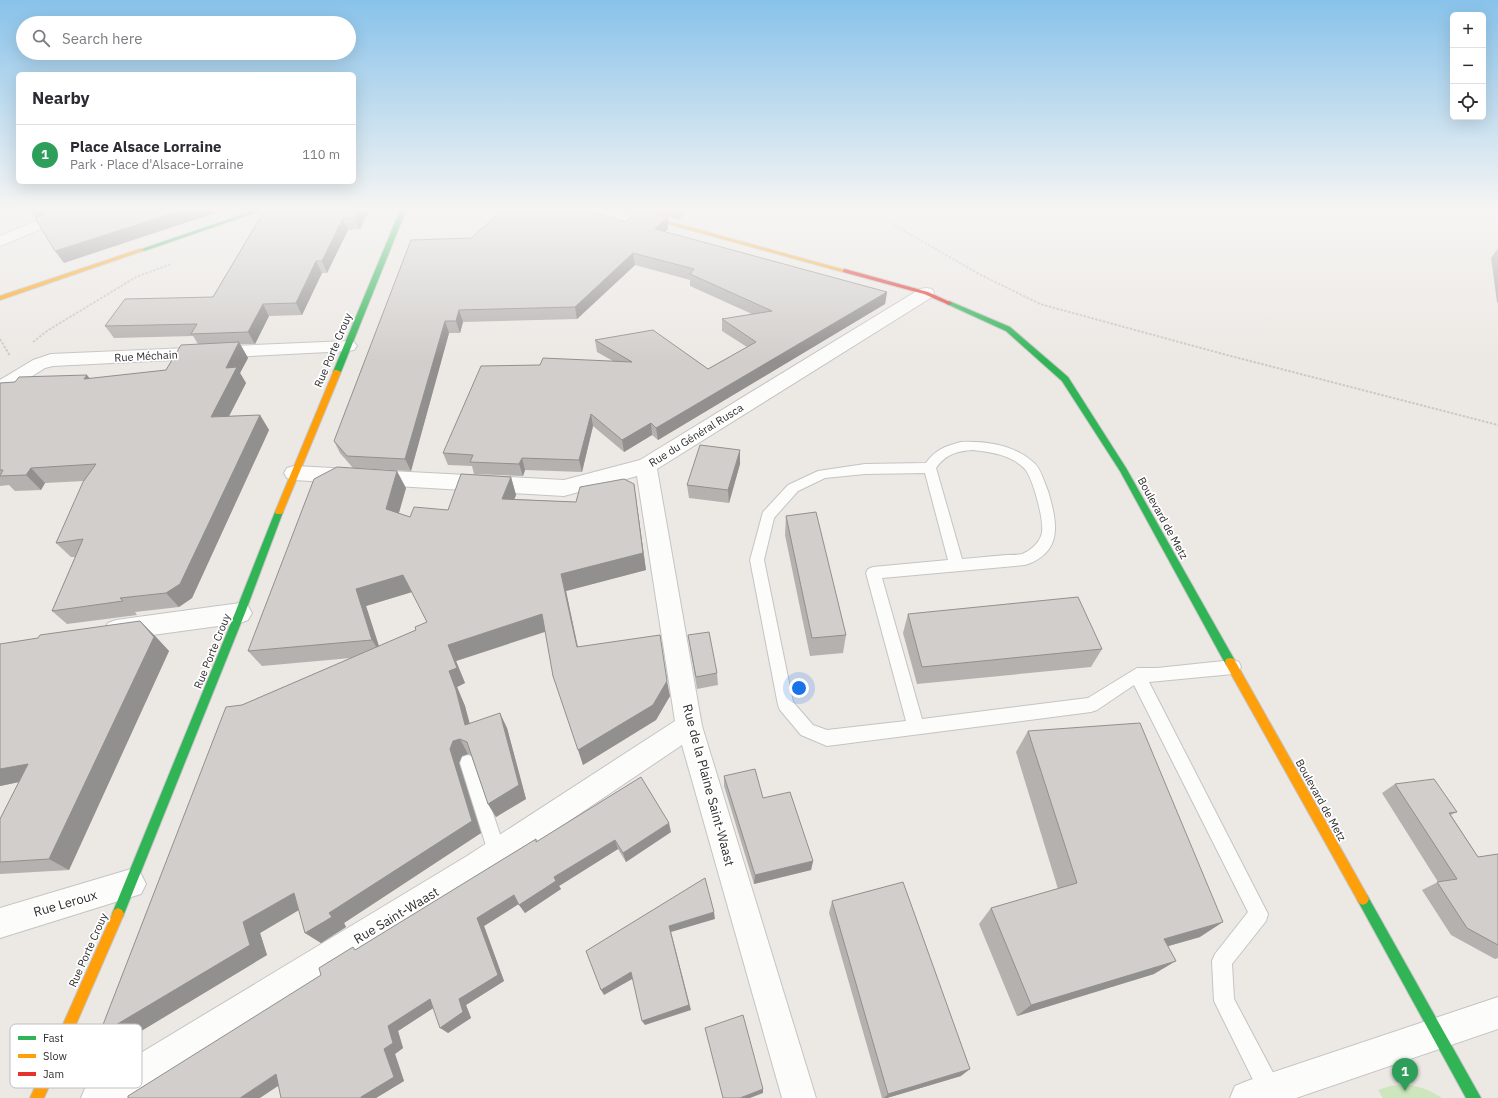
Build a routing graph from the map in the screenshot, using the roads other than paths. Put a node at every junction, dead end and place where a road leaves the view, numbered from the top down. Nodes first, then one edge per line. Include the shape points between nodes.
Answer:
1 (115, 259) edge
2 (383, 259) edge
3 (802, 259) edge
4 (926, 293) junction
5 (0, 298) edge
6 (348, 346) junction
7 (0, 388) edge
8 (646, 466) junction
9 (930, 468) junction
10 (294, 474) junction
11 (956, 565) junction
12 (240, 613) junction
13 (93, 633) edge
14 (1233, 667) junction
15 (1137, 675) junction
16 (689, 726) junction
17 (916, 726) junction
18 (468, 763) edge
19 (497, 852) junction
20 (131, 884) junction
21 (0, 922) edge
22 (1498, 1013) edge
23 (70, 1024) edge
24 (1438, 1034) junction
25 (142, 1071) edge
26 (41, 1088) edge
27 (114, 1088) edge
28 (1258, 1094) edge
29 (37, 1098) edge
30 (98, 1098) edge
31 (799, 1098) edge
32 (1474, 1098) edge

1 - 5 main road
2 - 6 main road, Rue Porte Crouy
3 - 4 main road, Boulevard de Metz
4 - 8 street, Rue du Général Rusca
4 - 14 main road, Boulevard de Metz via 1008,329 1065,379 1123,470
6 - 7 street, Rue Méchain via 51,360 39,364
6 - 10 main road, Rue Porte Crouy
8 - 10 street, Rue du Général Rusca via 564,488
8 - 16 street, Rue de la Plaine Saint-Waast
9 - 11 lane
9 - 11 lane via 942,453 963,446 994,448 1013,455 1030,466 1044,499 1050,532 1041,549 1025,559
9 - 17 lane via 865,469 823,474 793,488 768,516 757,560 786,705 807,730 827,738
10 - 12 main road, Rue Porte Crouy
11 - 17 lane via 873,573
12 - 13 street
12 - 20 main road, Rue Porte Crouy
14 - 15 lane
14 - 24 main road, Boulevard de Metz
15 - 17 lane via 1091,705
15 - 28 lane via 1258,914 1222,961 1224,1001
16 - 19 street, Rue Saint-Waast
16 - 31 street, Rue de la Plaine Saint-Waast
18 - 19 lane
19 - 25 street, Rue Saint-Waast
20 - 21 street, Rue Leroux
20 - 23 main road, Rue Porte Crouy
22 - 24 street
24 - 28 street
24 - 32 main road, Boulevard de Metz
26 - 29 main road, Rue Porte Crouy
27 - 30 street, Rue Saint-Waast

